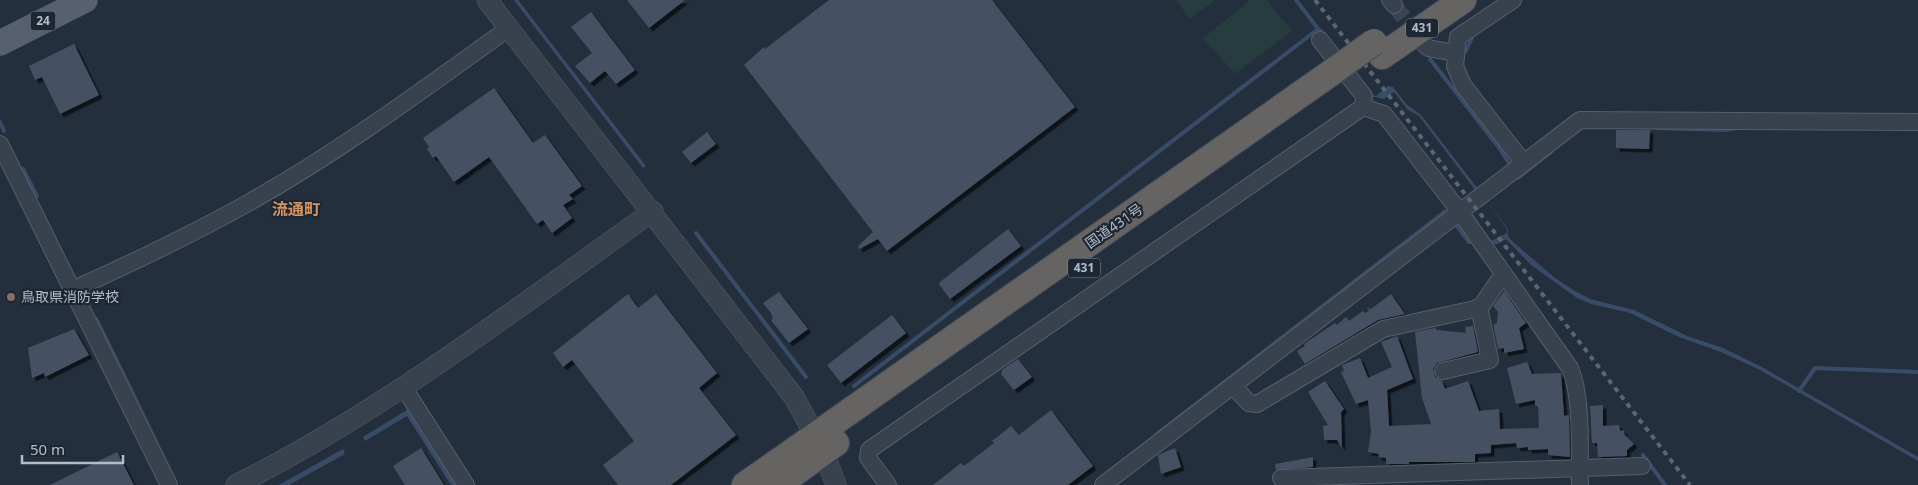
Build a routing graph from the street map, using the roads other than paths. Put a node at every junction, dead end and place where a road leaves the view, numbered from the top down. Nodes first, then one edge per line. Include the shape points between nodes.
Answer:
1 (85, 0) edge
2 (487, 0) edge
3 (1434, 0) edge
4 (1463, 0) edge
5 (1513, 0) edge
6 (509, 28) junction
7 (1320, 40) dead end
8 (0, 42) edge
9 (1424, 44) tunnel mouth
10 (1378, 49) junction
11 (1455, 53) junction
12 (1363, 107) junction
13 (1918, 122) edge
14 (0, 144) edge
15 (1523, 162) junction
16 (6, 173) edge
17 (653, 212) junction
18 (1460, 212) junction
19 (1503, 274) junction
20 (72, 290) junction
21 (1479, 307) junction
22 (1443, 371) dead end
23 (1233, 386) junction
24 (404, 388) junction
25 (820, 444) junction
26 (1642, 466) dead end
27 (1580, 468) junction
28 (1281, 478) dead end
29 (1350, 480) edge
30 (1110, 483) edge
31 (168, 485) edge
32 (236, 485) edge
33 (466, 485) edge
34 (745, 485) edge
35 (778, 485) edge
36 (836, 485) edge
37 (888, 485) edge
38 (1580, 485) edge

1 - 8 main road, 24
2 - 6 street
3 - 10 highway, 国道431号 / 431
4 - 10 highway, 国道431号 / 431
5 - 11 street via 1458,37
6 - 17 street
6 - 20 street via 408,100 250,202 156,252
7 - 12 street via 1364,96
9 - 11 street via 1428,48
10 - 25 highway, 国道431号 / 431
11 - 15 street via 1455,66 1463,85
12 - 18 street via 1384,114
12 - 37 street via 869,450 868,458
13 - 15 street via 1580,120
14 - 16 street
15 - 18 street
16 - 20 street
17 - 24 street
17 - 25 street via 794,397
18 - 19 street
18 - 23 street
19 - 21 street
19 - 27 street via 1570,368 1575,380
20 - 31 street
21 - 22 street via 1490,360
21 - 23 street via 1383,328 1257,404 1249,403
23 - 30 street
24 - 32 street via 311,445
24 - 33 street
25 - 34 highway, 国道431号 / 431
25 - 35 highway, 国道431号 / 431
25 - 36 street
26 - 27 street
27 - 29 street
27 - 38 street
28 - 29 street

